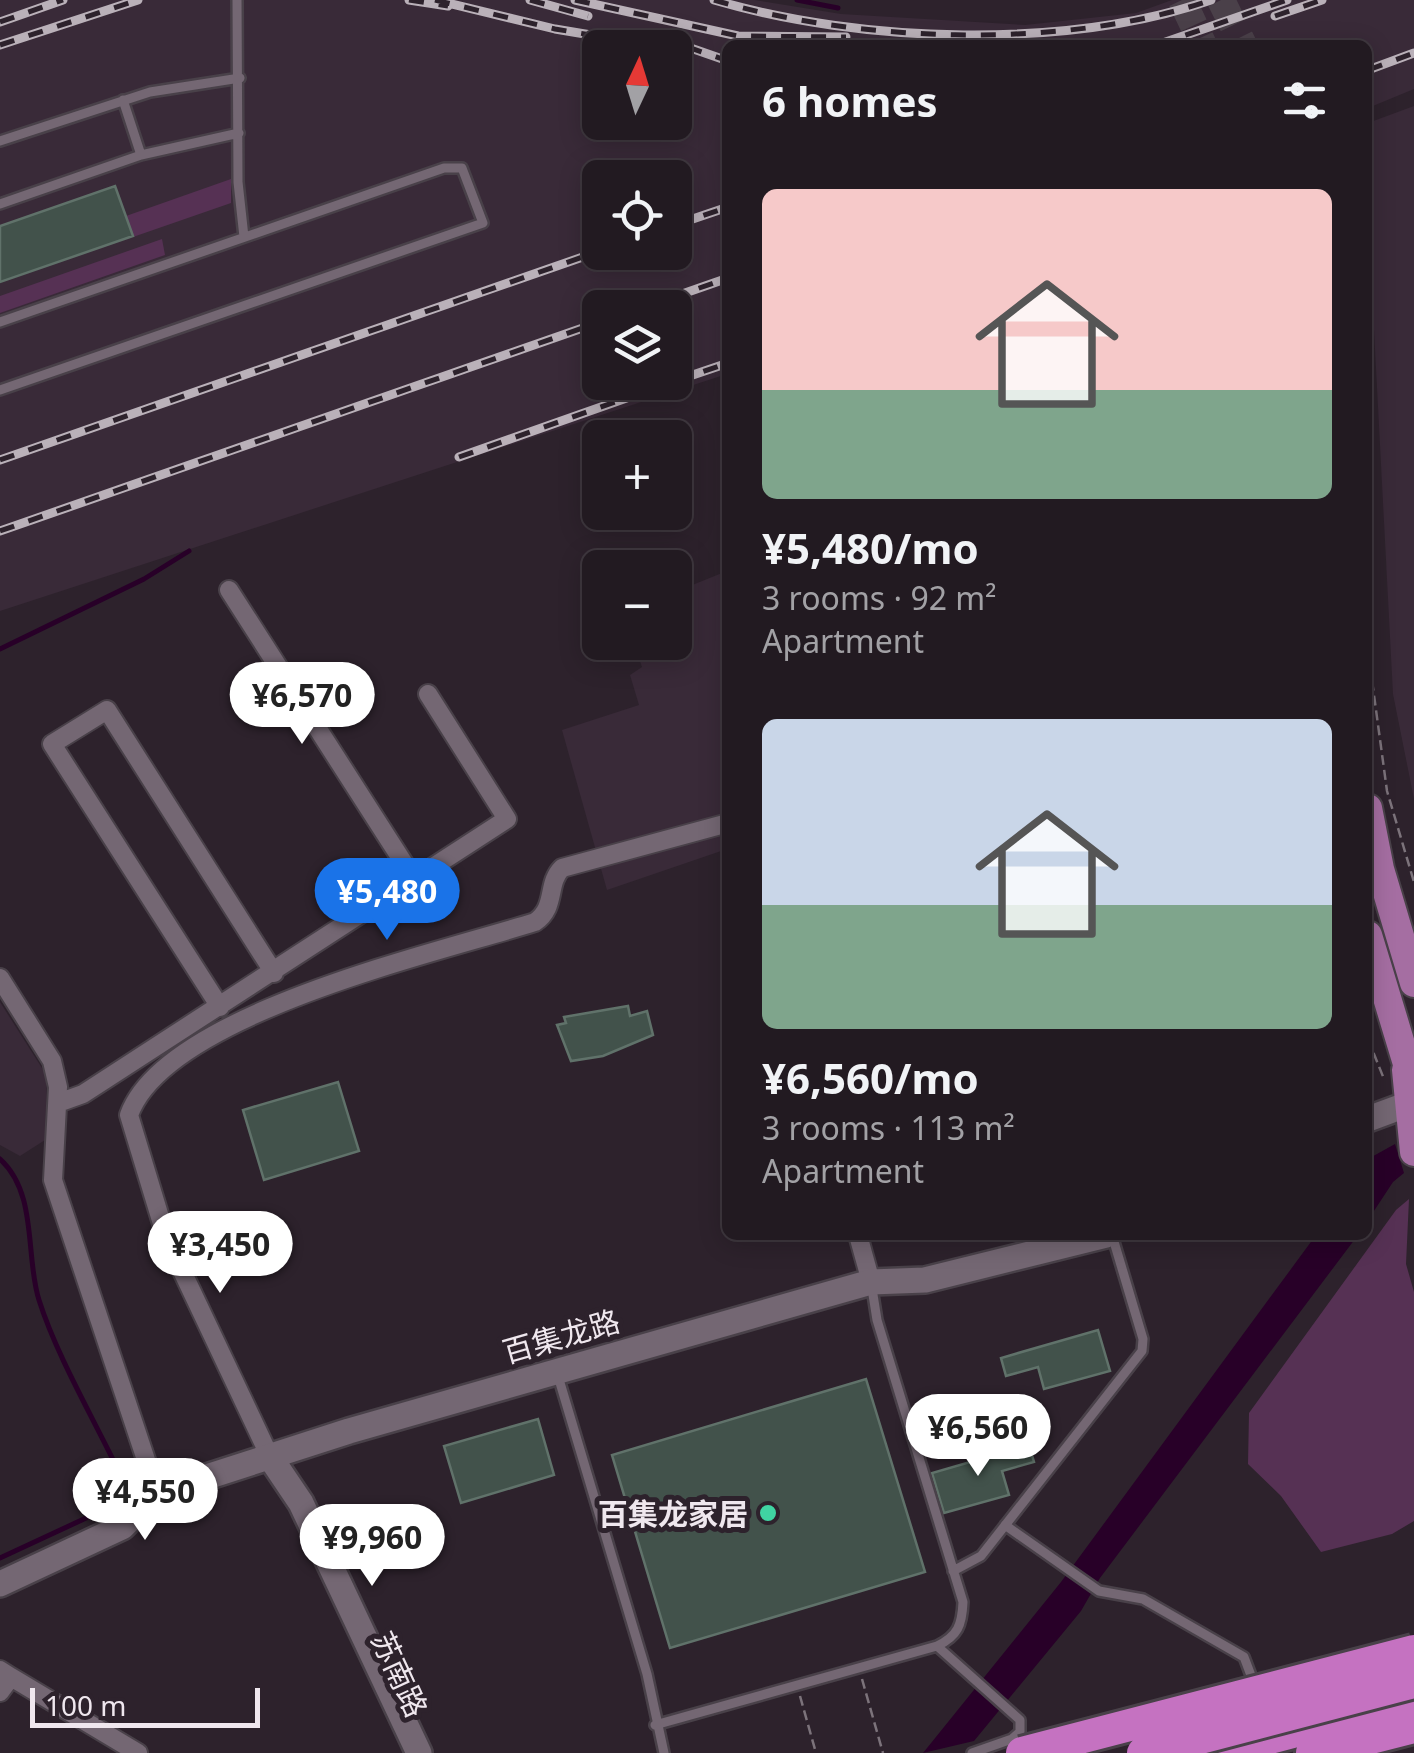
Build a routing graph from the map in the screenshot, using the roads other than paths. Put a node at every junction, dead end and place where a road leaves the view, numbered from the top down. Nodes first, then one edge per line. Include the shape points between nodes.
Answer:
1 (237, 0) edge
2 (240, 78) junction
3 (122, 100) junction
4 (238, 133) junction
5 (0, 141) edge
6 (141, 154) junction
7 (0, 204) edge
8 (244, 237) junction
9 (0, 322) edge
10 (0, 390) edge
11 (230, 590) dead end
12 (428, 694) dead end
13 (722, 825) edge
14 (1372, 828) edge
15 (414, 879) junction
16 (1372, 947) edge
17 (274, 973) junction
18 (0, 978) edge
19 (1414, 983) edge
20 (220, 1007) junction
21 (1413, 1097) edge
22 (58, 1103) junction
23 (1372, 1117) edge
24 (1414, 1152) edge
25 (859, 1240) edge
26 (1089, 1240) edge
27 (1111, 1240) edge
28 (871, 1282) junction
29 (556, 1371) junction
30 (270, 1457) junction
31 (157, 1493) junction
32 (1004, 1525) junction
33 (953, 1571) junction
34 (0, 1584) edge
35 (937, 1646) junction
36 (1414, 1652) edge
37 (4, 1680) edge
38 (1414, 1682) edge
39 (1414, 1700) edge
40 (655, 1725) junction
41 (1414, 1726) edge
42 (1275, 1737) junction
43 (1414, 1741) edge
44 (138, 1753) edge
45 (401, 1753) edge
46 (418, 1753) edge
47 (664, 1753) edge
48 (972, 1753) edge
49 (1022, 1753) edge
50 (1143, 1753) edge
51 (1213, 1753) edge
52 (1312, 1753) edge
53 (1368, 1753) edge

1 - 2 lane
2 - 3 lane
2 - 4 lane
3 - 5 lane
3 - 6 lane
4 - 6 lane
4 - 8 lane
6 - 7 lane
8 - 9 lane
8 - 10 lane via 444,168 462,168 484,222
11 - 15 street
12 - 15 street via 506,819
13 - 30 street via 562,868 550,909 536,922 260,1009 140,1090 129,1115 166,1237
14 - 19 main road
15 - 17 street
16 - 21 main road
17 - 20 street
17 - 20 street via 106,710 52,744
18 - 22 street via 52,1061
20 - 22 street via 83,1094
21 - 23 street
21 - 24 main road
22 - 31 street via 53,1180
25 - 28 street
26 - 28 street, 百集龙路 via 925,1280
27 - 32 lane via 1142,1351
28 - 29 street, 百集龙路
28 - 33 lane via 876,1320
29 - 30 street, 百集龙路
29 - 40 lane via 647,1674
30 - 31 street
30 - 45 street, 苏南路 via 286,1510
30 - 46 street, 苏南路 via 301,1503
31 - 34 street via 122,1527
32 - 33 lane via 981,1556
32 - 42 lane via 1099,1592 1143,1599 1244,1658
33 - 35 lane via 962,1623 954,1638
35 - 40 lane
35 - 48 lane via 1020,1720 1012,1740
36 - 49 highway, bridge
37 - 44 street
38 - 50 highway, bridge
39 - 42 highway
40 - 47 lane
41 - 52 highway
42 - 51 highway
43 - 53 highway

